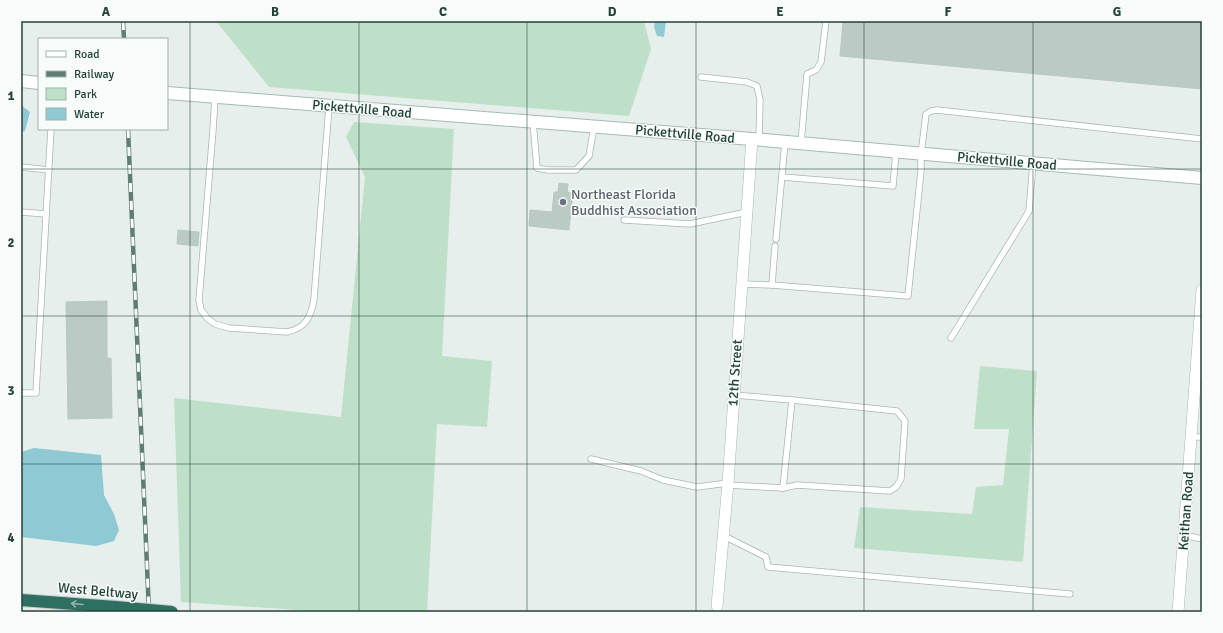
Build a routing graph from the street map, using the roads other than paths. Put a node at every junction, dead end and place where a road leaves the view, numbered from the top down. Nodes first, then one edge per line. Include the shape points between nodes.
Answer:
1 (826, 21) edge
2 (701, 77) dead end
3 (21, 81) edge
4 (38, 83) edge
5 (168, 93) edge
6 (215, 97) junction
7 (329, 106) junction
8 (533, 122) junction
9 (594, 127) junction
10 (51, 130) edge
11 (1202, 139) edge
12 (756, 140) junction
13 (785, 142) junction
14 (801, 144) junction
15 (896, 152) junction
16 (921, 154) junction
17 (1033, 163) junction
18 (21, 167) edge
19 (49, 170) junction
20 (782, 178) junction
21 (1202, 178) edge
22 (21, 212) edge
23 (748, 212) junction
24 (46, 214) junction
25 (624, 220) dead end
26 (776, 239) dead end
27 (775, 246) dead end
28 (742, 284) junction
29 (772, 285) junction
30 (1202, 290) edge
31 (951, 338) dead end
32 (21, 393) edge
33 (734, 395) junction
34 (792, 400) junction
35 (1197, 437) edge
36 (591, 459) dead end
37 (727, 484) junction
38 (784, 488) junction
39 (1184, 535) junction
40 (724, 536) junction
41 (1202, 538) edge
42 (1070, 594) dead end
43 (21, 600) edge
44 (718, 606) dead end
45 (172, 612) edge
46 (1178, 612) edge

1 - 14 lane via 821,62 816,70 807,74
2 - 12 lane via 747,82 757,86 760,100
3 - 4 street
5 - 6 street, Pickettville Road
6 - 7 street, Pickettville Road
6 - 7 lane via 199,300 201,310 207,318 215,324 229,328 287,332 303,325 309,316 314,299
7 - 8 street, Pickettville Road
8 - 9 street, Pickettville Road
8 - 9 lane via 537,168 548,170 576,170 589,156
9 - 12 street, Pickettville Road
10 - 19 lane
11 - 16 lane via 937,110 926,114
12 - 13 street, Pickettville Road
12 - 23 street, 12th Street
13 - 14 street, Pickettville Road
13 - 20 lane
14 - 15 street, Pickettville Road
15 - 16 street, Pickettville Road
15 - 20 lane via 893,186
16 - 17 street, Pickettville Road
16 - 29 lane via 908,296
17 - 21 street, Pickettville Road
17 - 31 lane via 1029,211
18 - 19 lane
19 - 24 lane
20 - 26 lane
22 - 24 lane
23 - 25 lane via 690,224
23 - 28 street, 12th Street
24 - 32 lane via 36,393
27 - 29 lane
28 - 29 lane
28 - 33 street, 12th Street
30 - 35 street, Keithan Road
33 - 34 lane
33 - 37 street, 12th Street
34 - 38 lane
34 - 38 lane via 897,411 905,421 901,479 890,491 797,485
35 - 39 street, Keithan Road
36 - 37 lane via 641,470 663,480 697,487
37 - 38 lane
37 - 40 street, 12th Street
39 - 41 lane
39 - 46 street, Keithan Road
40 - 42 lane via 766,557 768,567
40 - 44 street, 12th Street
45 -> 43 highway, West Beltway, bridge

